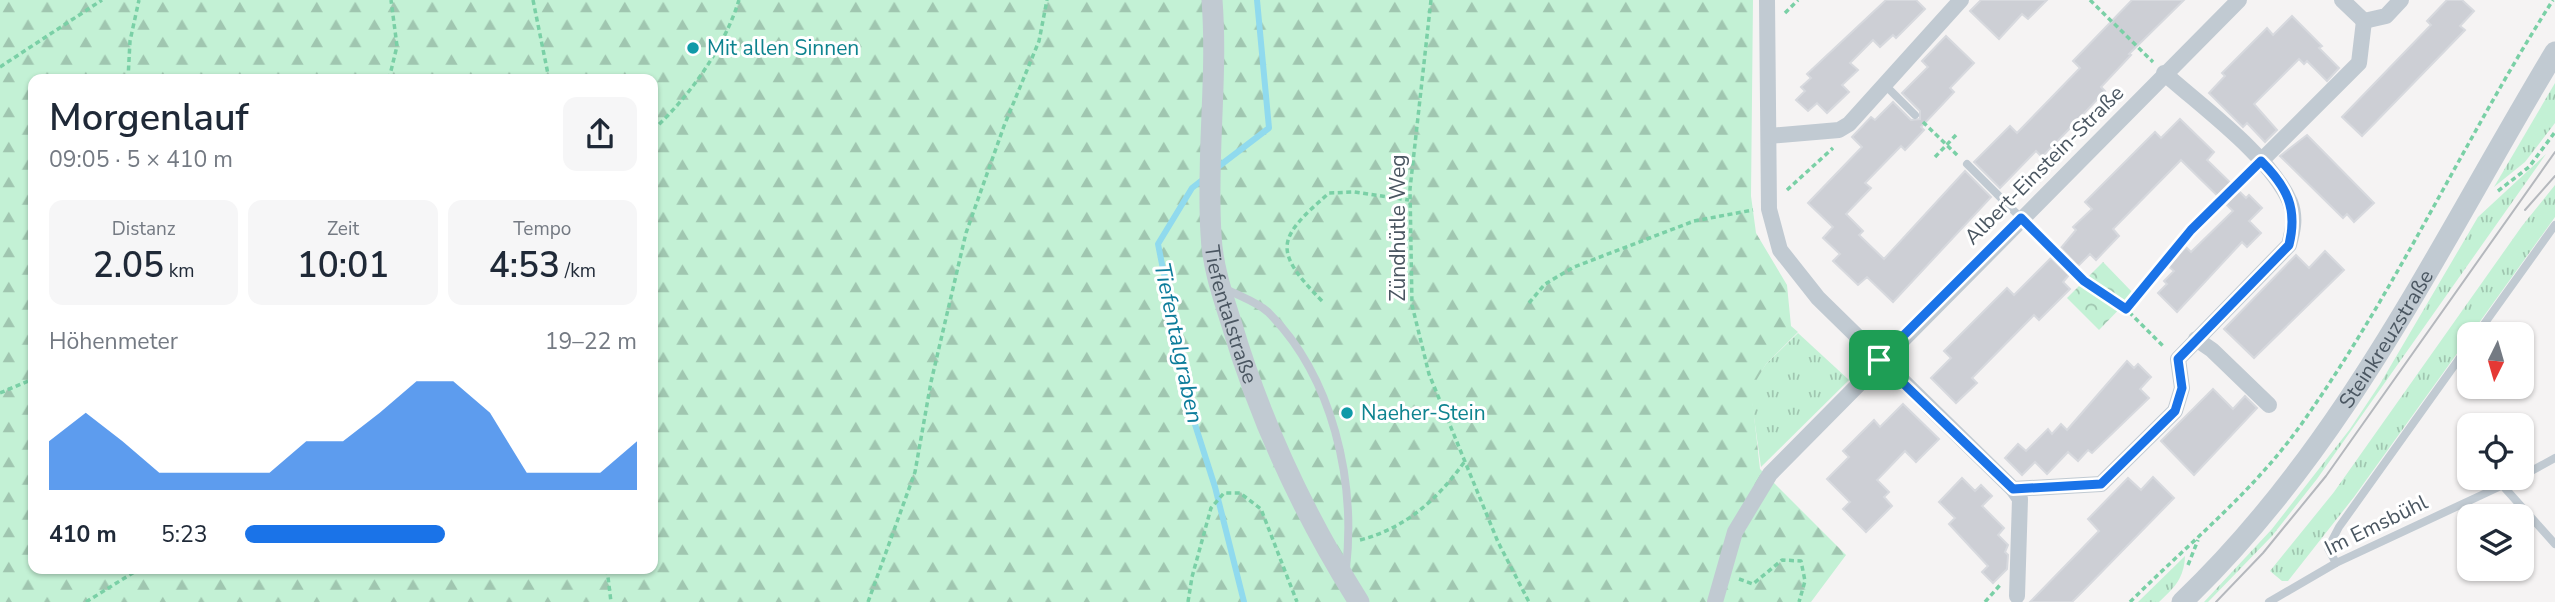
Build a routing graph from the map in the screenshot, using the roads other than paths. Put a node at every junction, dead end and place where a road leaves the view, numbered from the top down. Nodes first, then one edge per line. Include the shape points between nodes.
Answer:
1 (1212, 0) edge
2 (1767, 0) edge
3 (1961, 0) edge
4 (2239, 0) edge
5 (2342, 0) edge
6 (2402, 0) edge
7 (2364, 21) junction
8 (2555, 52) edge
9 (2164, 73) junction
10 (1883, 83) junction
11 (1918, 117) road end
12 (1769, 136) junction
13 (2261, 161) junction
14 (1967, 164) road end
15 (2021, 218) junction
16 (2555, 225) edge
17 (2084, 281) road end
18 (1220, 285) junction
19 (2486, 322) edge
20 (2196, 339) junction
21 (1879, 360) junction
22 (2457, 362) edge
23 (2269, 405) dead end
24 (2555, 458) edge
25 (2534, 469) edge
26 (2013, 489) junction
27 (2494, 490) edge
28 (2507, 490) edge
29 (2555, 544) edge
30 (2336, 563) junction
31 (1345, 579) junction
32 (2017, 596) dead end
33 (1359, 602) edge
34 (1715, 602) edge
35 (2182, 602) edge
36 (2269, 602) edge

1 - 18 street, Tiefentalstraße via 1215,40 1209,186 1211,238
2 - 12 street
3 - 10 street
4 - 9 street, Albert-Einstein-Straße
5 - 7 street
6 - 7 street via 2386,16
7 - 13 street via 2359,63
8 - 35 street, Steinkreuzstraße via 2359,388 2281,494
9 - 13 street
9 - 15 street, Albert-Einstein-Straße
10 - 11 lane
10 - 12 street via 1839,130
12 - 21 street via 1769,203 1780,250 1818,298
13 - 20 street via 2276,176 2291,204 2294,224 2289,245
14 - 15 lane
15 - 17 lane
15 - 21 street, Albert-Einstein-Straße
16 - 19 lane
18 - 31 street, Tiefentalstraße via 1241,358 1269,429 1308,514
18 - 31 lane via 1266,310 1305,357 1321,393 1346,469
20 - 23 street
20 - 26 street via 2178,359 2182,388 2175,411 2101,484
21 - 26 street
21 - 34 street, Albert-Einstein-Straße via 1770,474 1735,531
22 - 30 lane via 2339,527 2328,548
24 - 25 lane, Im Emsbühl
26 - 32 street via 2020,499
27 - 30 lane, Im Emsbühl
28 - 29 lane
30 - 36 lane, Im Emsbühl
31 - 33 street, Tiefentalstraße

